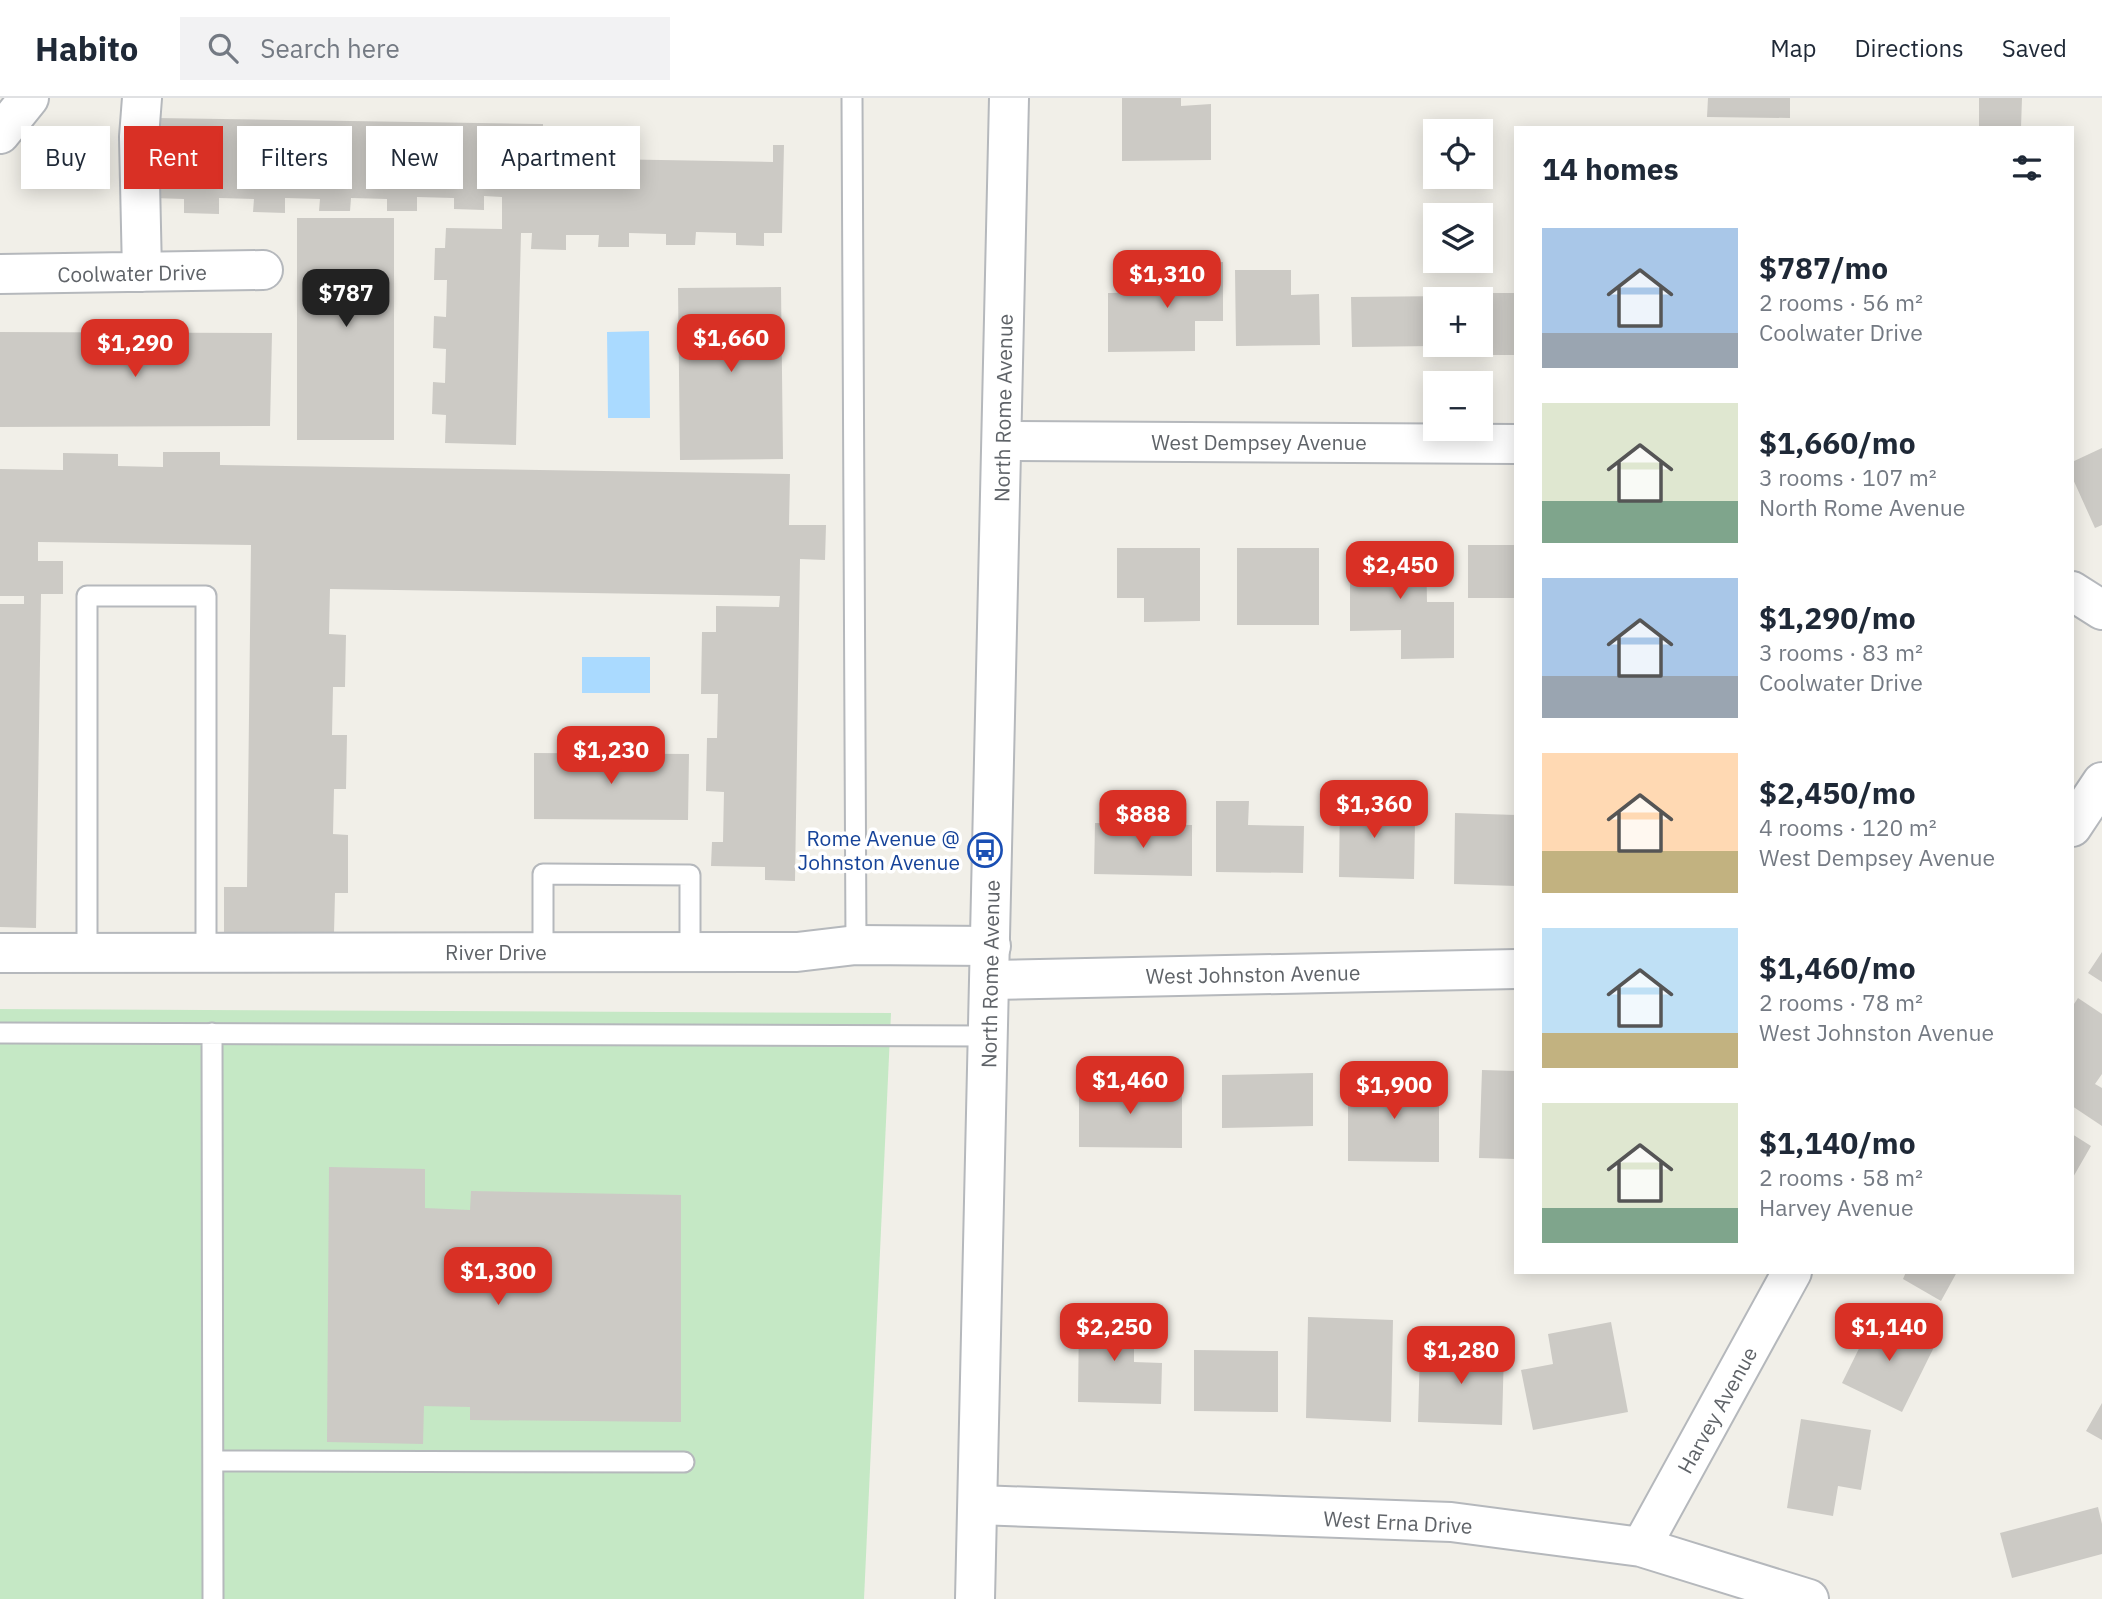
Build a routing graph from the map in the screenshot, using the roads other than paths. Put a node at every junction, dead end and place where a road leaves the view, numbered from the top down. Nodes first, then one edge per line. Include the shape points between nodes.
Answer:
1 (29, 98) edge
2 (142, 98) edge
3 (852, 98) edge
4 (1009, 98) edge
5 (0, 134) edge
6 (263, 271) dead end
7 (142, 272) junction
8 (0, 274) edge
9 (1002, 441) junction
10 (1514, 443) edge
11 (2074, 592) edge
12 (2102, 610) edge
13 (2102, 782) edge
14 (2074, 824) edge
15 (856, 945) junction
16 (206, 952) junction
17 (542, 952) junction
18 (691, 952) junction
19 (0, 953) edge
20 (88, 953) junction
21 (991, 963) junction
22 (1514, 969) edge
23 (0, 1033) edge
24 (212, 1034) junction
25 (988, 1036) junction
26 (1792, 1274) edge
27 (212, 1461) junction
28 (684, 1462) dead end
29 (978, 1505) junction
30 (1641, 1547) junction
31 (212, 1599) edge
32 (975, 1599) edge
33 (1809, 1599) edge

1 - 5 street
2 - 7 street
3 - 15 lane
4 - 9 street, North Rome Avenue
6 - 7 street, Coolwater Drive
7 - 8 street, Coolwater Drive
9 - 10 street, West Dempsey Avenue
9 - 21 street, North Rome Avenue
11 - 12 street
13 - 14 street
15 - 18 street, River Drive via 797,952
15 - 21 street, River Drive
16 - 17 street, River Drive
16 - 20 street, River Drive
16 - 20 lane via 206,596 87,596
17 - 18 street, River Drive
17 - 18 lane via 542,874 556,874 691,875
19 - 20 street, River Drive
21 - 22 street, West Johnston Avenue
21 - 25 street, North Rome Avenue
23 - 24 lane
24 - 25 lane
24 - 27 lane
25 - 29 street, North Rome Avenue
26 - 30 street, Harvey Avenue
27 - 28 lane
27 - 31 lane
29 - 30 street, West Erna Drive via 1451,1522
29 - 32 street, North Rome Avenue
30 - 33 street, West Erna Drive

